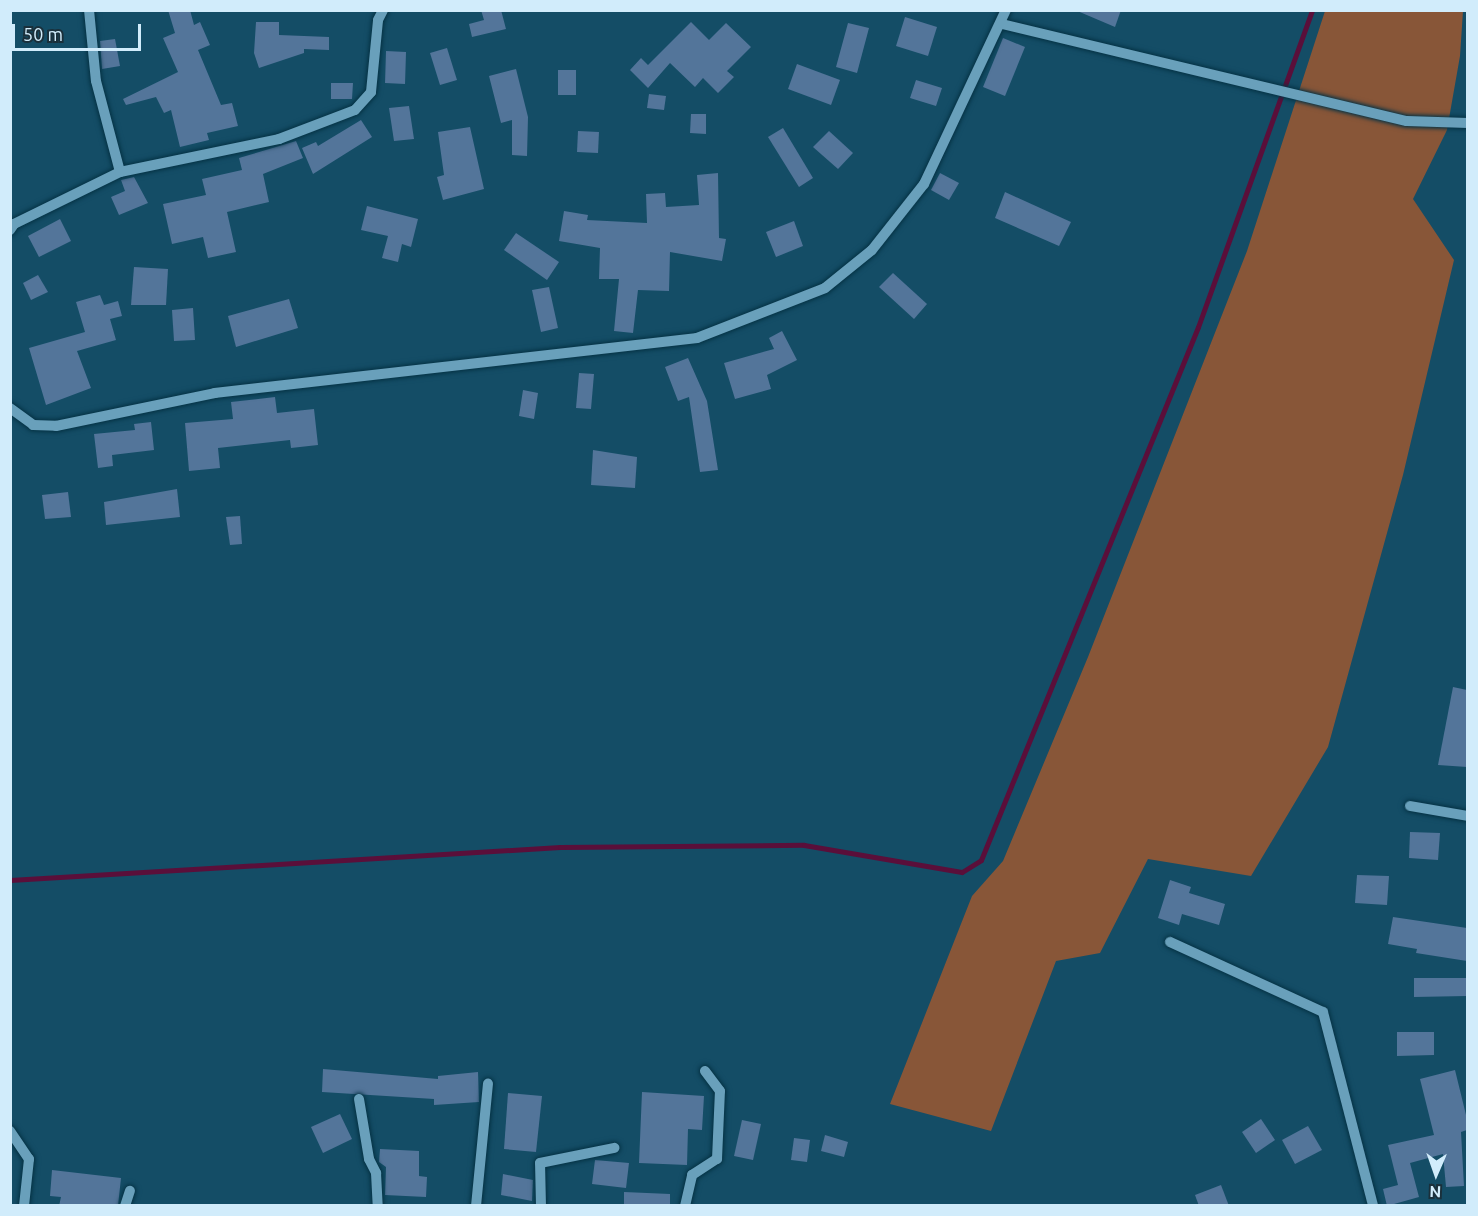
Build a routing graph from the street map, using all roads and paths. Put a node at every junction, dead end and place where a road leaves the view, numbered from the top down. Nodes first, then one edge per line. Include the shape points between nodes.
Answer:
1 (89, 10) edge
2 (383, 10) edge
3 (1006, 10) edge
4 (1002, 24) junction
5 (1467, 123) edge
6 (120, 171) junction
7 (10, 230) edge
8 (10, 408) edge
9 (1410, 806) dead end
10 (1467, 816) edge
11 (1170, 942) dead end
12 (705, 1071) dead end
13 (488, 1084) dead end
14 (359, 1099) dead end
15 (10, 1131) edge
16 (614, 1148) dead end
17 (130, 1191) dead end
18 (24, 1206) edge
19 (125, 1206) edge
20 (378, 1206) edge
21 (476, 1206) edge
22 (541, 1206) edge
23 (685, 1206) edge
24 (1373, 1206) edge

1 - 6 street via 96,81
2 - 6 street via 378,21 371,92 355,110 279,139
3 - 4 street
4 - 5 street via 1407,122
4 - 8 street via 924,184 872,250 825,288 697,338 215,393 56,426 33,425
6 - 7 street via 14,224
9 - 10 street
11 - 24 street via 1323,1012
12 - 23 street via 720,1091 717,1159 692,1175
13 - 21 street
14 - 20 street via 369,1159 376,1173
15 - 18 street via 29,1159
16 - 22 street via 540,1163
17 - 19 street

